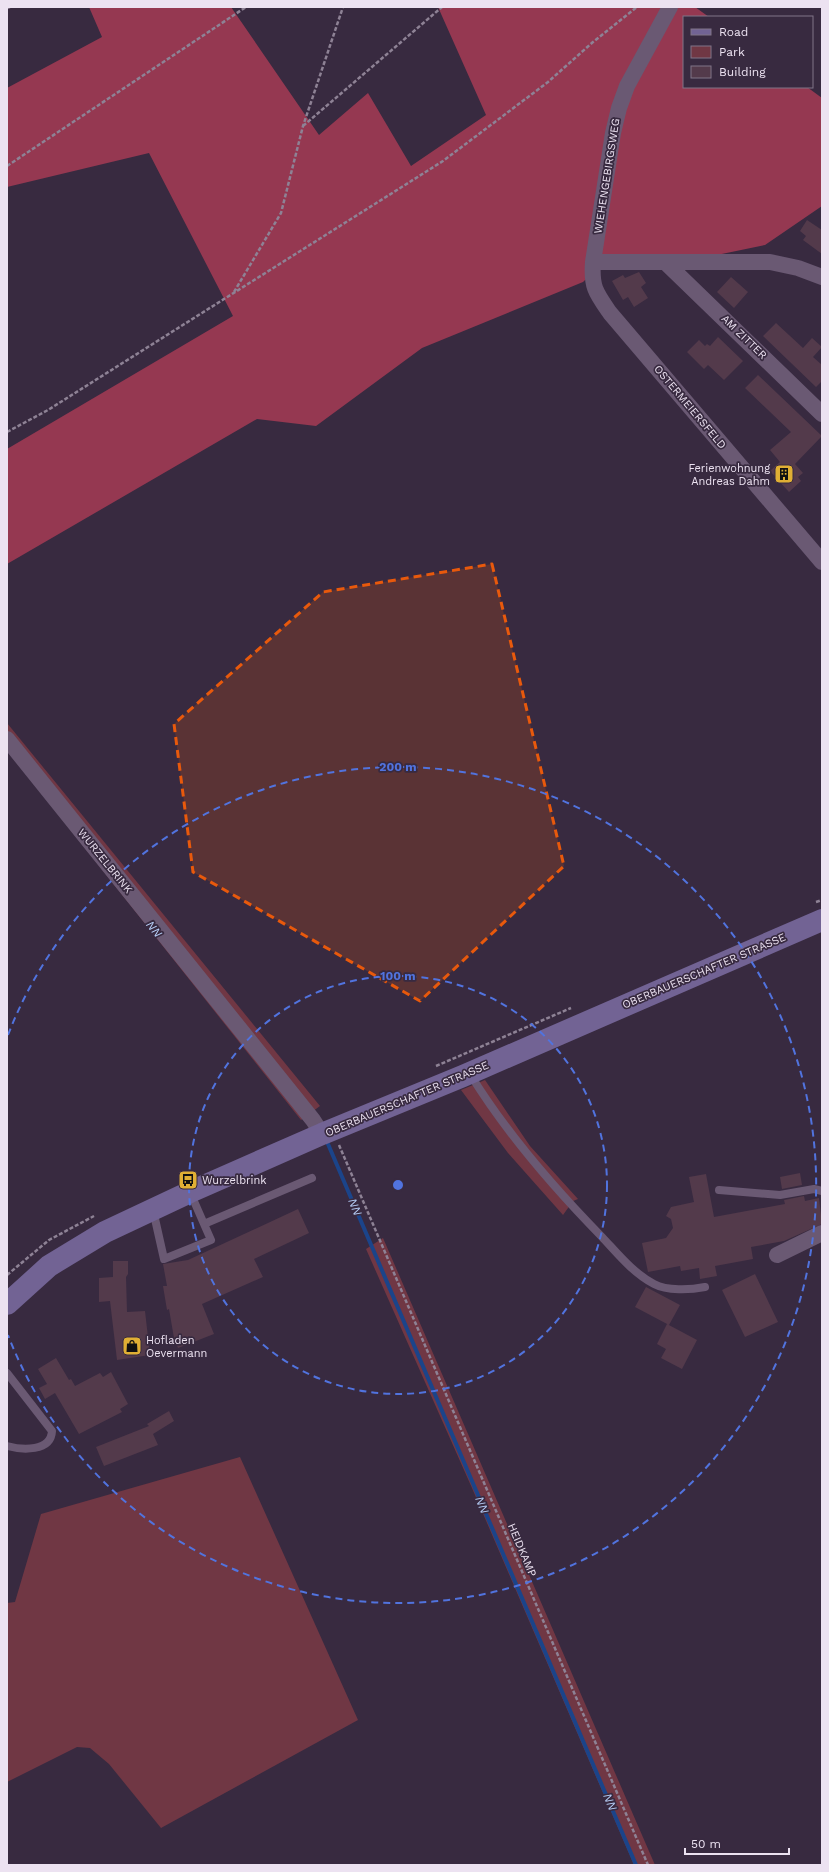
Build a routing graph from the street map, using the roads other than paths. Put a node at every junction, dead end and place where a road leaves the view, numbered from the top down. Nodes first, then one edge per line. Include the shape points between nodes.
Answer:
1 (670, 7) edge
2 (593, 262) junction
3 (665, 262) junction
4 (822, 277) edge
5 (822, 414) edge
6 (822, 562) edge
7 (7, 739) edge
8 (822, 920) edge
9 (469, 1074) junction
10 (327, 1132) junction
11 (312, 1178) dead end
12 (719, 1190) dead end
13 (822, 1191) edge
14 (190, 1192) junction
15 (153, 1209) junction
16 (204, 1224) junction
17 (822, 1233) edge
18 (777, 1255) dead end
19 (705, 1287) dead end
20 (7, 1304) edge
21 (7, 1373) edge
22 (7, 1446) edge

1 - 2 street, WIEHENGEBIRGSWEG via 627,86 619,108
2 - 3 street
2 - 6 street, OSTERMEIERSFELD via 592,282 595,292 610,313
3 - 4 street via 770,262
3 - 5 street, AM ZITTER
7 - 10 street, WURZELBRINK via 313,1120
8 - 9 main road, OBERBAUERSCHAFTER STRASSE
9 - 10 main road, OBERBAUERSCHAFTER STRASSE
9 - 19 lane via 509,1132 539,1169 571,1206 636,1272 655,1285 670,1289
10 - 14 main road, OBERBAUERSCHAFTER STRASSE
11 - 16 lane
12 - 13 lane via 780,1195 814,1189
14 - 15 main road, OBERBAUERSCHAFTER STRASSE
14 - 16 lane
15 - 16 lane via 164,1259 211,1240
15 - 20 main road, OBERBAUERSCHAFTER STRASSE via 105,1232 49,1266
17 - 18 street
21 - 22 lane via 52,1431 48,1443 42,1447

